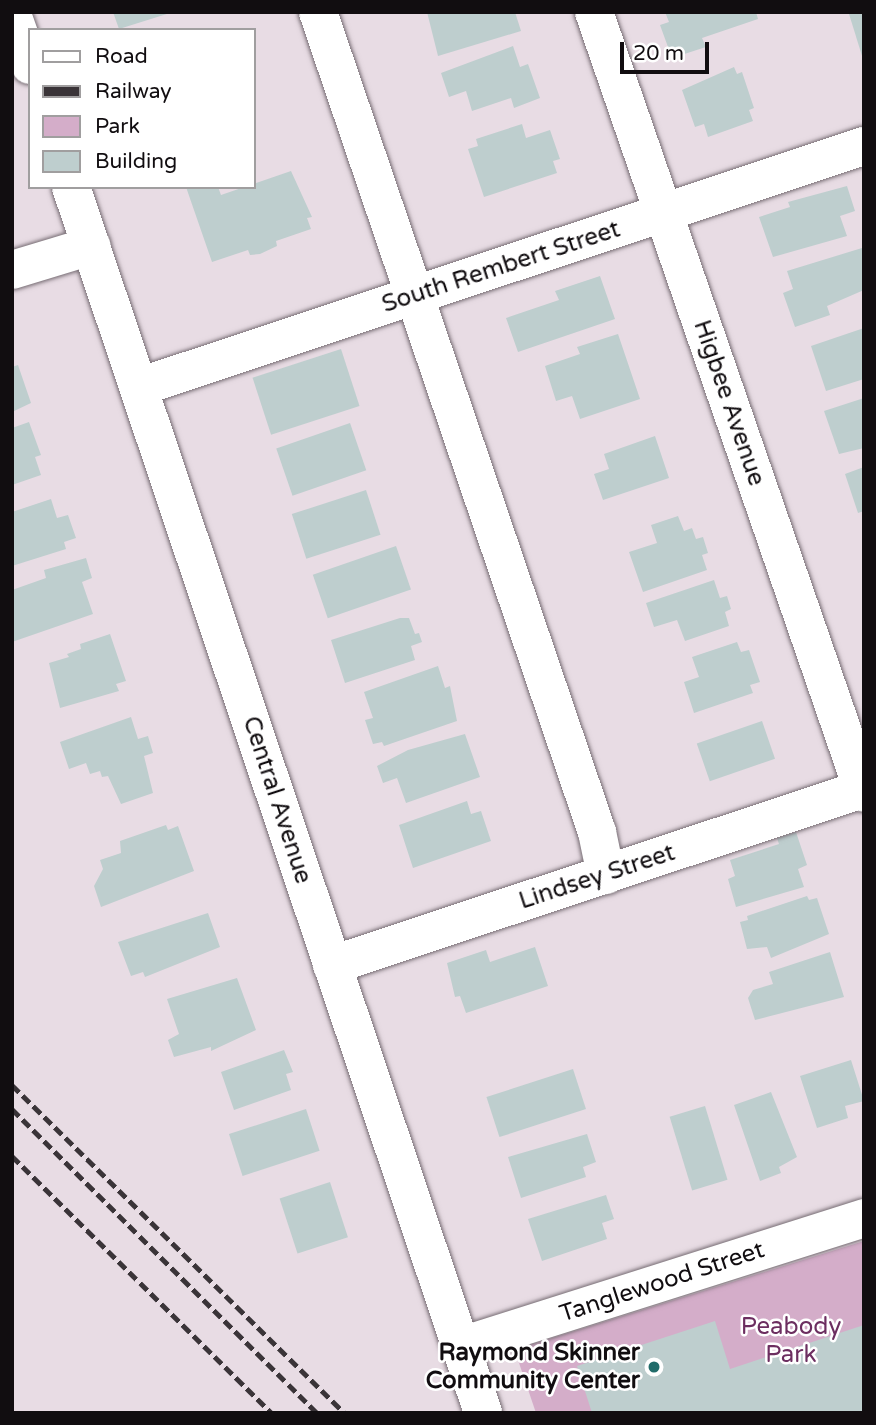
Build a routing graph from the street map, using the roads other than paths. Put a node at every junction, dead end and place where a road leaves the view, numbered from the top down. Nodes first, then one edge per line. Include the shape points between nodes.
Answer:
1 (318, 12) edge
2 (594, 12) edge
3 (12, 14) edge
4 (28, 59) edge
5 (864, 146) edge
6 (72, 189) edge
7 (663, 213) junction
8 (91, 246) junction
9 (12, 270) edge
10 (413, 296) junction
11 (139, 387) junction
12 (863, 791) edge
13 (606, 875) junction
14 (332, 965) junction
15 (864, 1218) edge
16 (461, 1346) junction
17 (484, 1413) edge

1 - 10 street
2 - 7 street, Higbee Avenue
3 - 4 street
5 - 7 street, South Rembert Street
6 - 8 street, Central Avenue
7 - 10 street, South Rembert Street
7 - 12 street, Higbee Avenue
8 - 9 street
8 - 11 street, Central Avenue
10 - 11 street, South Rembert Street
10 - 13 street via 597,832
11 - 14 street, Central Avenue
12 - 13 street, Lindsey Street
13 - 14 street, Lindsey Street
14 - 16 street, Central Avenue
15 - 16 street, Tanglewood Street
16 - 17 street, Central Avenue

